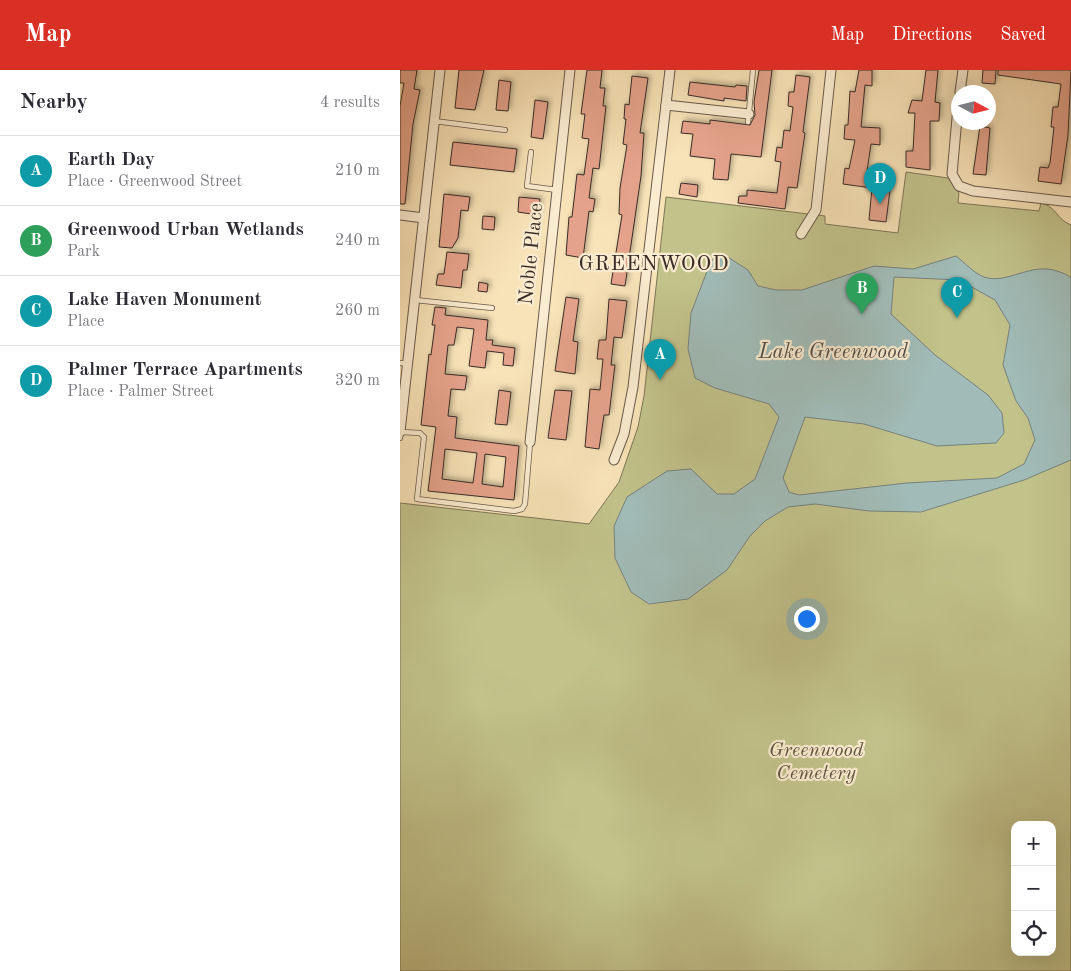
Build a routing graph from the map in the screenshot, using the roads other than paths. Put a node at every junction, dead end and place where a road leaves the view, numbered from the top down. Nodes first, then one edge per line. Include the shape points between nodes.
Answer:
1 (440, 70) edge
2 (570, 70) edge
3 (670, 70) edge
4 (753, 70) edge
5 (831, 70) edge
6 (963, 70) edge
7 (961, 85) edge
8 (666, 105) junction
9 (748, 118) joint
10 (434, 121) junction
11 (505, 130) dead end
12 (956, 130) edge
13 (530, 152) dead end
14 (557, 190) junction
15 (1071, 202) edge
16 (400, 215) edge
17 (424, 218) junction
18 (801, 234) dead end
19 (415, 300) junction
20 (492, 308) dead end
21 (404, 363) edge
22 (403, 385) edge
23 (400, 434) edge
24 (530, 442) joint
25 (614, 460) dead end

1 - 10 street
2 - 14 street, Noble Place
3 - 8 street
4 - 9 lane
5 - 18 street via 816,210
6 - 7 street
8 - 9 street
8 - 25 street via 632,395 624,434
10 - 11 lane
10 - 17 street
12 - 15 street via 952,174 959,186 973,191
13 - 14 lane via 527,186
14 - 24 street, Noble Place
16 - 17 street
17 - 19 street
19 - 20 lane
19 - 21 street
21 - 22 street
22 - 23 street
23 - 24 lane via 420,433 424,437 417,499 514,511 522,509 525,504

